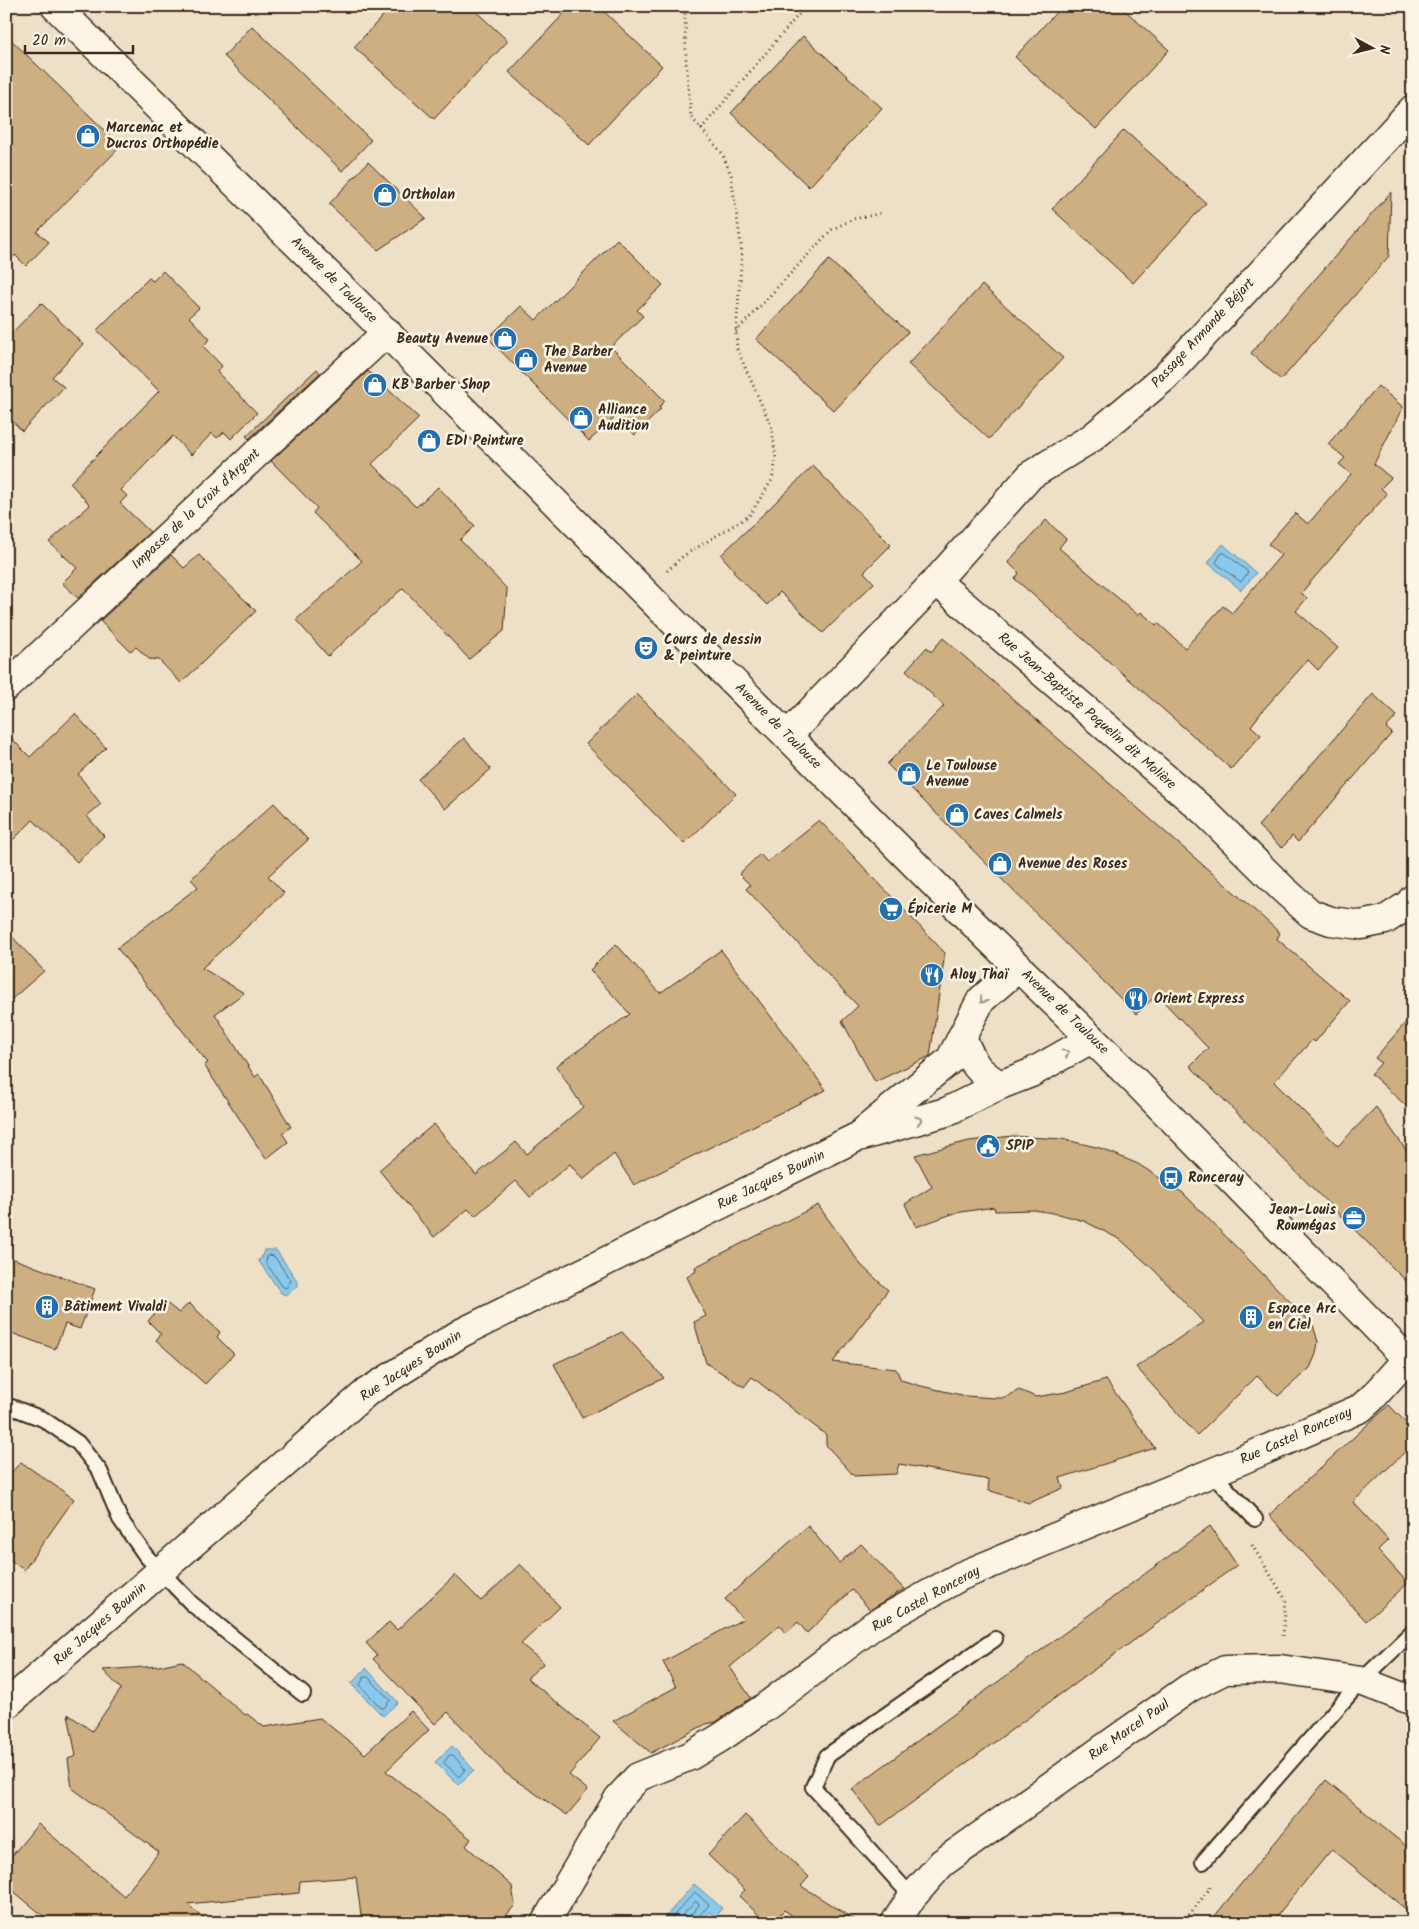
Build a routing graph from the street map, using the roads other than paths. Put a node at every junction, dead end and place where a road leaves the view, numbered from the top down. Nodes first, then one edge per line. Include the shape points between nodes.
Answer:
1 (55, 6) edge
2 (1413, 108) edge
3 (387, 332) junction
4 (936, 581) junction
5 (6, 687) edge
6 (788, 734) junction
7 (1413, 899) edge
8 (1019, 967) junction
9 (962, 1037) junction
10 (1092, 1039) junction
11 (1000, 1085) junction
12 (855, 1138) junction
13 (1410, 1362) edge
14 (6, 1405) edge
15 (1212, 1473) junction
16 (1255, 1519) road end
17 (161, 1571) junction
18 (1413, 1631) edge
19 (995, 1639) dead end
20 (1362, 1681) junction
21 (303, 1694) dead end
22 (1413, 1701) edge
23 (6, 1705) edge
24 (1203, 1862) road end
25 (912, 1897) junction
26 (547, 1922) edge
27 (895, 1923) edge

1 - 3 street, Avenue de Toulouse
2 - 4 street, Passage Armande Béjart via 1165,377 1093,437 1031,475
3 - 5 street, Impasse de la Croix d'Argent
3 - 6 street, Avenue de Toulouse
4 - 6 street
4 - 7 street, Rue Jean-Baptiste Poquelin dit Molière via 1204,812 1311,914 1331,921 1361,925 1385,920
6 - 8 street, Avenue de Toulouse
8 -> 9 street, Rue Jacques Bounin via 981,1000
8 - 10 street, Avenue de Toulouse
9 - 11 street via 980,1073
9 - 12 street, Rue Jacques Bounin via 950,1060
11 -> 10 street, Rue Jacques Bounin
10 - 13 street, Avenue de Toulouse
12 -> 11 street, Rue Jacques Bounin via 946,1112
12 - 17 street, Rue Jacques Bounin via 461,1333 366,1392
13 - 15 street, Rue Castel Ronceray via 1361,1408
14 - 17 lane via 43,1419 78,1444 100,1471 120,1519
15 - 16 lane
15 - 26 street, Rue Castel Ronceray via 961,1576 874,1625 720,1738 690,1756 638,1777 618,1798
17 - 21 lane via 192,1604
17 - 23 street, Rue Jacques Bounin
18 - 20 lane
19 - 25 lane via 827,1756 813,1787
20 - 22 street, Rue Marcel Paul
20 - 24 lane
20 - 25 street, Rue Marcel Paul via 1280,1669 1225,1670 1189,1688 942,1863
25 - 27 street, Rue Marcel Paul

